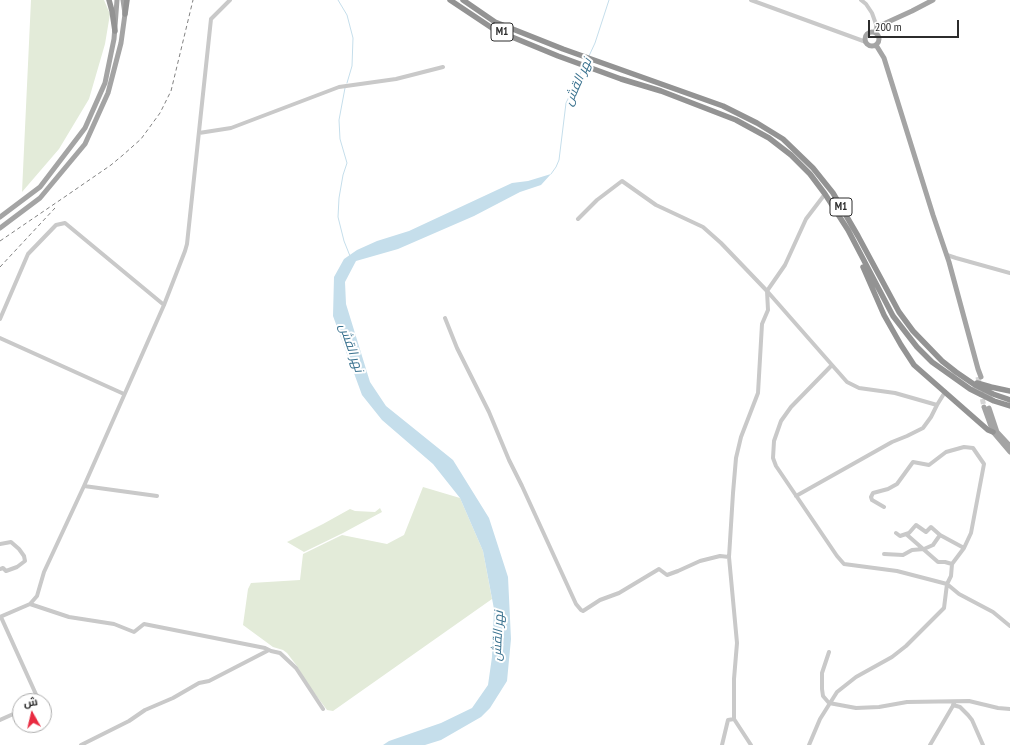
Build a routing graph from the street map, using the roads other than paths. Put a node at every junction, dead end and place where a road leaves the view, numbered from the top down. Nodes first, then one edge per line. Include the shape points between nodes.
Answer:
1 (109, 0) edge
2 (117, 0) edge
3 (123, 0) edge
4 (127, 0) edge
5 (230, 0) edge
6 (450, 0) edge
7 (463, 0) edge
8 (752, 0) edge
9 (861, 0) edge
10 (933, 0) edge
11 (125, 14) junction
12 (875, 30) junction
13 (115, 31) junction
14 (866, 42) junction
15 (876, 45) junction
16 (443, 67) dead end
17 (199, 133) junction
18 (825, 194) junction
19 (0, 217) edge
20 (578, 219) dead end
21 (0, 228) edge
22 (848, 230) junction
23 (947, 254) junction
24 (1010, 273) edge
25 (767, 291) junction
26 (164, 305) junction
27 (445, 318) dead end
28 (0, 319) edge
29 (0, 338) edge
30 (832, 365) junction
31 (980, 377) tunnel mouth
32 (969, 380) junction
33 (1010, 391) edge
34 (945, 392) junction
35 (124, 394) junction
36 (1010, 400) edge
37 (937, 404) junction
38 (1010, 406) edge
39 (987, 407) tunnel mouth
40 (995, 432) junction
41 (1010, 446) edge
42 (1010, 452) edge
43 (84, 486) junction
44 (157, 496) dead end
45 (796, 496) junction
46 (884, 508) dead end
47 (896, 533) dead end
48 (906, 534) junction
49 (940, 535) junction
50 (0, 544) edge
51 (964, 548) junction
52 (924, 549) junction
53 (884, 554) dead end
54 (729, 557) junction
55 (952, 564) junction
56 (0, 569) edge
57 (947, 584) junction
58 (30, 604) junction
59 (1, 617) edge
60 (1010, 626) edge
61 (269, 650) junction
62 (829, 652) dead end
63 (35, 693) edge
64 (829, 703) junction
65 (954, 703) junction
66 (323, 709) dead end
67 (1010, 709) edge
68 (12, 715) edge
69 (734, 719) junction
70 (0, 720) edge
71 (81, 745) edge
72 (722, 745) edge
73 (751, 745) edge
74 (809, 745) edge
75 (930, 745) edge
76 (983, 745) edge

1 - 13 highway
2 - 13 main road
3 - 11 main road
4 - 11 highway
5 - 17 street via 211,19
6 - 18 highway, M1 via 495,30 743,124 769,138 791,155
7 - 32 highway, M1 via 495,22 562,49 723,106 783,139 813,168 833,193 899,312 913,332 942,361
8 - 14 street
9 - 12 street via 872,13
10 - 12 main road
11 - 21 main road via 121,43 108,93 85,144 40,198
12 - 14 main road via 868,34
12 - 15 main road via 879,37
13 - 19 main road via 105,83 85,128 40,187
14 - 15 main road via 871,46
15 - 23 main road via 884,58 932,215
16 - 17 street via 396,79 339,87 231,128
17 - 26 street via 187,244
18 - 22 highway, M1
18 - 25 street via 806,219 785,265
20 - 25 street via 596,200 622,181 656,205 703,227
22 - 34 highway via 884,315 900,345 914,365
22 - 38 highway, M1 via 893,316 917,347 932,362 970,389
23 - 24 street
23 - 31 main road
25 - 30 street
25 - 54 street via 768,310 762,324 758,393 736,458
26 - 28 street via 66,223 56,225 28,254
26 - 35 street
27 - 54 street via 489,412 508,460 581,610 619,593 658,569 668,575 700,561 720,556
29 - 35 street
30 - 37 street via 848,382 859,388 895,393
30 - 45 street via 791,406 781,421 774,442 773,458 776,466
32 - 33 highway
32 - 36 highway, M1 via 993,394
34 - 37 street
34 - 40 highway via 988,430
35 - 43 street
37 - 45 street via 923,428 892,442
39 - 40 main road
40 - 41 main road
40 - 42 main road
43 - 44 street
43 - 58 street via 44,572 37,596
45 - 57 street via 844,564 897,571
46 - 51 street via 872,500 873,493 897,484 913,462 929,464 951,450 974,448 984,464 971,533
47 - 48 street via 900,536
48 - 49 street via 916,525 926,532 931,527
48 - 52 street
49 - 51 street
49 - 52 street via 933,545
50 - 56 street via 11,542 19,549 25,561 6,571
51 - 55 street
52 - 53 street via 912,550 903,556
52 - 55 street via 938,562
54 - 69 street via 737,643
55 - 57 street
57 - 60 street via 959,594 993,612
57 - 64 street via 944,608 892,658 846,684 836,692
58 - 59 street
58 - 61 street via 69,617 114,624 134,632 144,624
59 - 63 street
61 - 66 street via 282,654 294,666
61 - 71 street via 209,681 199,683
62 - 64 street via 822,673 822,689 823,696
64 - 65 street via 856,708 907,702
64 - 74 street
65 - 67 street via 969,701
65 - 75 street
65 - 76 street via 972,720
68 - 70 street
69 - 72 street via 728,720
69 - 73 street

